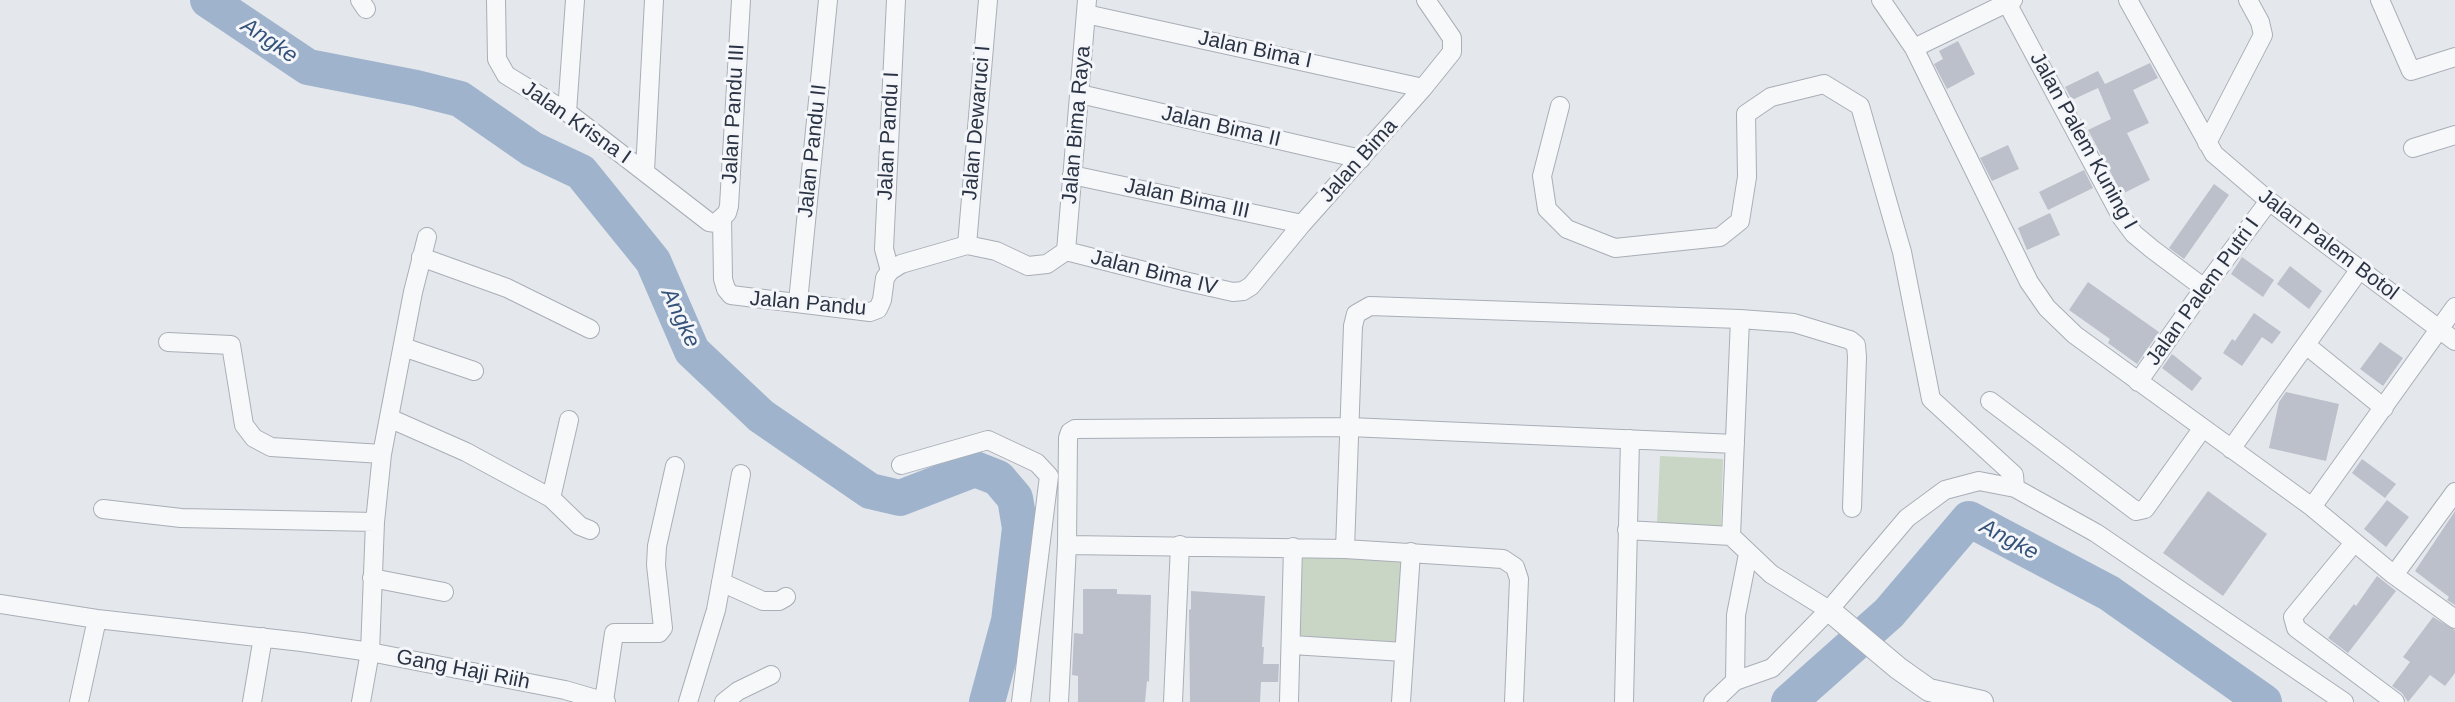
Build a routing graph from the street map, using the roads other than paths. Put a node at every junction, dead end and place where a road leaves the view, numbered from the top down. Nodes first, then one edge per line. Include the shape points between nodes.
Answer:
1 (496, 0) edge
2 (575, 0) edge
3 (654, 0) edge
4 (741, 0) edge
5 (828, 0) edge
6 (896, 0) edge
7 (977, 0) edge
8 (988, 0) edge
9 (1426, 0) edge
10 (1881, 0) edge
11 (2128, 0) edge
12 (2248, 0) edge
13 (2380, 0) edge
14 (2010, 2) edge
15 (1087, 7) edge
16 (1914, 48) junction
17 (2455, 57) edge
18 (1423, 88) junction
19 (1080, 94) junction
20 (1560, 106) dead end
21 (567, 112) junction
22 (2455, 135) edge
23 (2207, 143) junction
24 (2413, 148) dead end
25 (1362, 159) junction
26 (645, 171) junction
27 (1072, 175) junction
28 (2269, 201) junction
29 (719, 221) junction
30 (1302, 224) junction
31 (427, 237) dead end
32 (967, 245) junction
33 (1066, 251) junction
34 (421, 257) junction
35 (2360, 269) junction
36 (890, 271) junction
37 (2204, 288) junction
38 (1243, 291) joint
39 (798, 302) junction
40 (2455, 307) edge
41 (1740, 319) junction
42 (590, 329) dead end
43 (2440, 329) junction
44 (2455, 341) edge
45 (168, 342) dead end
46 (2306, 345) junction
47 (403, 347) junction
48 (474, 371) dead end
49 (2138, 382) junction
50 (1990, 401) dead end
51 (2384, 408) junction
52 (389, 418) junction
53 (569, 420) dead end
54 (1350, 427) junction
55 (2202, 429) junction
56 (1630, 439) junction
57 (1735, 444) junction
58 (2231, 449) junction
59 (382, 454) junction
60 (901, 465) dead end
61 (675, 466) dead end
62 (741, 474) dead end
63 (2015, 488) junction
64 (2455, 492) edge
65 (551, 498) junction
66 (2312, 507) junction
67 (1852, 508) dead end
68 (103, 509) dead end
69 (375, 522) junction
70 (590, 530) dead end
71 (1627, 530) junction
72 (1731, 536) junction
73 (2353, 543) junction
74 (1067, 545) junction
75 (1180, 545) junction
76 (1293, 547) junction
77 (1345, 549) junction
78 (1411, 552) junction
79 (1748, 554) junction
80 (2394, 576) junction
81 (372, 578) junction
82 (722, 582) junction
83 (444, 592) dead end
84 (786, 597) dead end
85 (0, 604) edge
86 (1833, 614) junction
87 (97, 619) junction
88 (2455, 619) edge
89 (263, 638) junction
90 (1292, 645) junction
91 (370, 652) junction
92 (1404, 652) junction
93 (771, 675) dead end
94 (1735, 681) junction
95 (79, 702) edge
96 (252, 702) edge
97 (361, 702) edge
98 (605, 702) edge
99 (688, 702) edge
100 (724, 702) edge
101 (1022, 702) edge
102 (1059, 702) edge
103 (1173, 702) edge
104 (1289, 702) edge
105 (1401, 702) edge
106 (1514, 702) edge
107 (1624, 702) edge
108 (1713, 702) edge
109 (1982, 702) edge
110 (2344, 702) edge
111 (2395, 702) edge

1 - 21 street, Jalan Krisna I via 497,59 506,75
2 - 21 street
3 - 26 street
4 - 29 street, Jalan Pandu III via 729,206
5 - 39 street, Jalan Pandu II
6 - 36 street, Jalan Pandu I via 884,249
7 - 8 street
8 - 32 street, Jalan Dewaruci I
9 - 18 street, Jalan Bima via 1452,38 1452,52
10 - 16 street
11 - 23 street, Jalan Palem Botol
12 - 23 street via 2263,35
13 - 17 street via 2411,71
14 - 16 street
14 - 37 street, Jalan Palem Kuning I via 2122,218 2134,234
15 - 18 street, Jalan Bima I
15 - 19 street, Jalan Bima Raya
16 - 49 street via 2029,282 2075,334
18 - 25 street, Jalan Bima
19 - 25 street, Jalan Bima II
19 - 27 street, Jalan Bima Raya
20 - 63 street via 1542,176 1547,209 1568,229 1615,248 1720,237 1740,221 1747,177 1746,114 1770,97 1824,84 1860,106 1902,252 1931,399 2014,475
21 - 26 street, Jalan Krisna I
22 - 24 street
23 - 28 street, Jalan Palem Botol via 2222,162
25 - 30 street, Jalan Bima
26 - 29 street via 709,222
27 - 30 street, Jalan Bima III
27 - 33 street, Jalan Bima Raya
28 - 35 street, Jalan Palem Botol
28 - 37 street, Jalan Palem Putri I
29 - 39 street, Jalan Pandu via 723,279 731,295
30 - 38 street, Jalan Bima
31 - 34 street
32 - 33 street via 996,251 1028,266 1047,264
32 - 36 street via 901,264
33 - 38 street, Jalan Bima IV via 1184,281
34 - 42 street via 507,288
34 - 47 street
35 - 43 street, Jalan Palem Botol
35 - 46 street
36 - 39 street, Jalan Pandu via 878,309 870,312
37 - 49 street, Jalan Palem Putri I
40 - 43 street
41 - 54 street via 1370,306 1356,314 1353,326
41 - 57 street
41 - 67 street via 1794,323 1856,345
43 - 44 street, Jalan Palem Botol
43 - 51 street
45 - 59 street via 231,345 244,425 254,438 271,447
46 - 51 street
46 - 58 street
47 - 48 street
47 - 52 street
49 - 55 street
50 - 55 street via 2136,511 2145,509
51 - 66 street
52 - 59 street
52 - 65 street via 466,452
53 - 65 street
54 - 56 street
54 - 74 street via 1075,429 1068,438
54 - 77 street
55 - 58 street
56 - 57 street
56 - 71 street
57 - 72 street
58 - 66 street
59 - 69 street
60 - 101 street via 988,440 1037,463 1048,476
61 - 98 street via 657,546 663,628 659,633 614,633
62 - 82 street
63 - 86 street via 1979,482 1945,489 1907,518
63 - 110 street via 2096,533
64 - 80 street
65 - 70 street via 580,526
66 - 73 street
68 - 69 street via 181,518
69 - 81 street
71 - 72 street
71 - 107 street
72 - 79 street
73 - 80 street
73 - 111 street via 2293,617 2296,628
74 - 75 street
74 - 102 street
75 - 76 street
75 - 103 street
76 - 77 street
76 - 90 street
77 - 78 street
78 - 92 street
78 - 106 street via 1503,560 1515,567 1519,579
79 - 86 street via 1771,574
79 - 94 street via 1736,615
80 - 88 street
81 - 83 street
81 - 91 street
82 - 84 street via 763,601
82 - 99 street
85 - 87 street
86 - 94 street via 1772,668
86 - 109 street via 1929,690
87 - 89 street
87 - 95 street
89 - 91 street
89 - 96 street
90 - 92 street
90 - 104 street
91 - 97 street, Gang Haji Riih
91 - 98 street, Gang Haji Riih via 565,690
92 - 105 street
93 - 100 street
94 - 108 street

